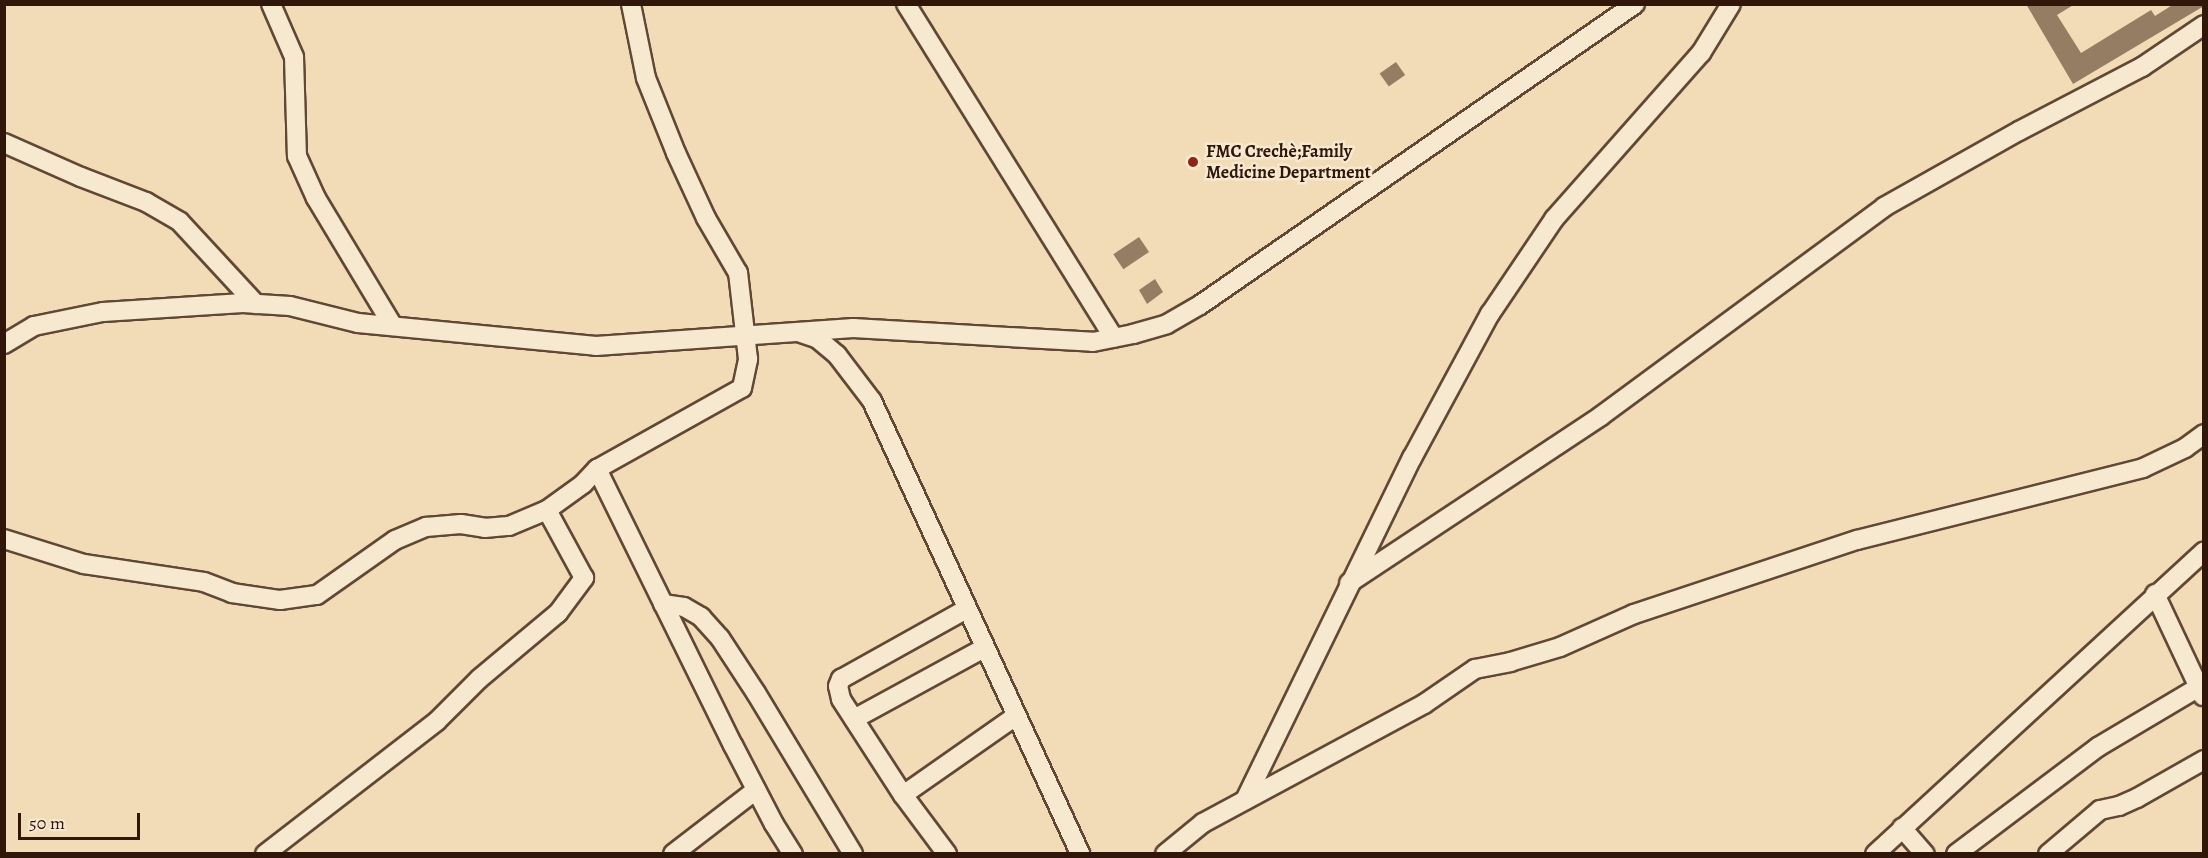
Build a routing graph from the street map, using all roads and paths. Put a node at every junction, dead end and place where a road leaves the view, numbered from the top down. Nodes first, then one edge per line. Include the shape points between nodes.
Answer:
1 (271, 4) edge
2 (631, 4) edge
3 (906, 4) edge
4 (1635, 4) edge
5 (1731, 4) edge
6 (2204, 25) edge
7 (4, 143) edge
8 (256, 304) junction
9 (393, 326) junction
10 (797, 331) junction
11 (746, 335) junction
12 (1114, 338) junction
13 (4, 344) edge
14 (2204, 434) edge
15 (597, 469) junction
16 (547, 510) junction
17 (4, 538) edge
18 (2203, 551) edge
19 (1349, 583) junction
20 (2155, 594) junction
21 (663, 604) junction
22 (967, 609) junction
23 (984, 648) junction
24 (2201, 692) edge
25 (1016, 716) junction
26 (854, 719) junction
27 (2204, 760) edge
28 (756, 790) junction
29 (903, 795) junction
30 (1245, 800) junction
31 (1902, 828) junction
32 (790, 852) edge
33 (2052, 852) edge
34 (265, 854) edge
35 (673, 854) edge
36 (853, 854) edge
37 (947, 854) edge
38 (1080, 854) edge
39 (1165, 854) edge
40 (1875, 854) edge
41 (1925, 854) edge
42 (1956, 854) edge

1 - 9 street via 294,57 297,156 316,198
2 - 11 street via 650,88 706,218 738,273
3 - 12 street
4 - 12 street via 1200,305 1167,324
5 - 19 street via 1701,53 1554,219 1490,314
6 - 19 street via 2142,66 1884,207 1601,416
7 - 8 street via 146,202 180,222
8 - 9 street via 290,306 358,323
8 - 13 street via 104,312 34,326
9 - 11 street via 596,346
10 - 11 street
10 - 12 street via 853,327 1094,342
10 - 22 street via 818,339 837,355 872,400
11 - 15 street via 748,359 742,388
14 - 30 street via 2143,468 1857,540 1634,614 1560,647 1475,669 1424,704
15 - 16 street
15 - 21 street
16 - 17 street via 509,525 426,527 395,540 317,595 280,600 232,592 204,582 84,564
16 - 34 street via 584,578 558,613 479,679 437,721
18 - 20 street
19 - 30 street
20 - 24 street
20 - 31 street
21 - 28 street
21 - 36 street via 684,607 701,617 720,638
22 - 23 street
22 - 26 street via 841,679 841,699
23 - 25 street
23 - 26 street
24 - 42 street via 2098,747
25 - 29 street
25 - 38 street
26 - 29 street
27 - 33 street via 2136,798 2100,810
28 - 32 street
28 - 35 street
29 - 37 street
30 - 39 street via 1203,823
31 - 40 street
31 - 41 street

